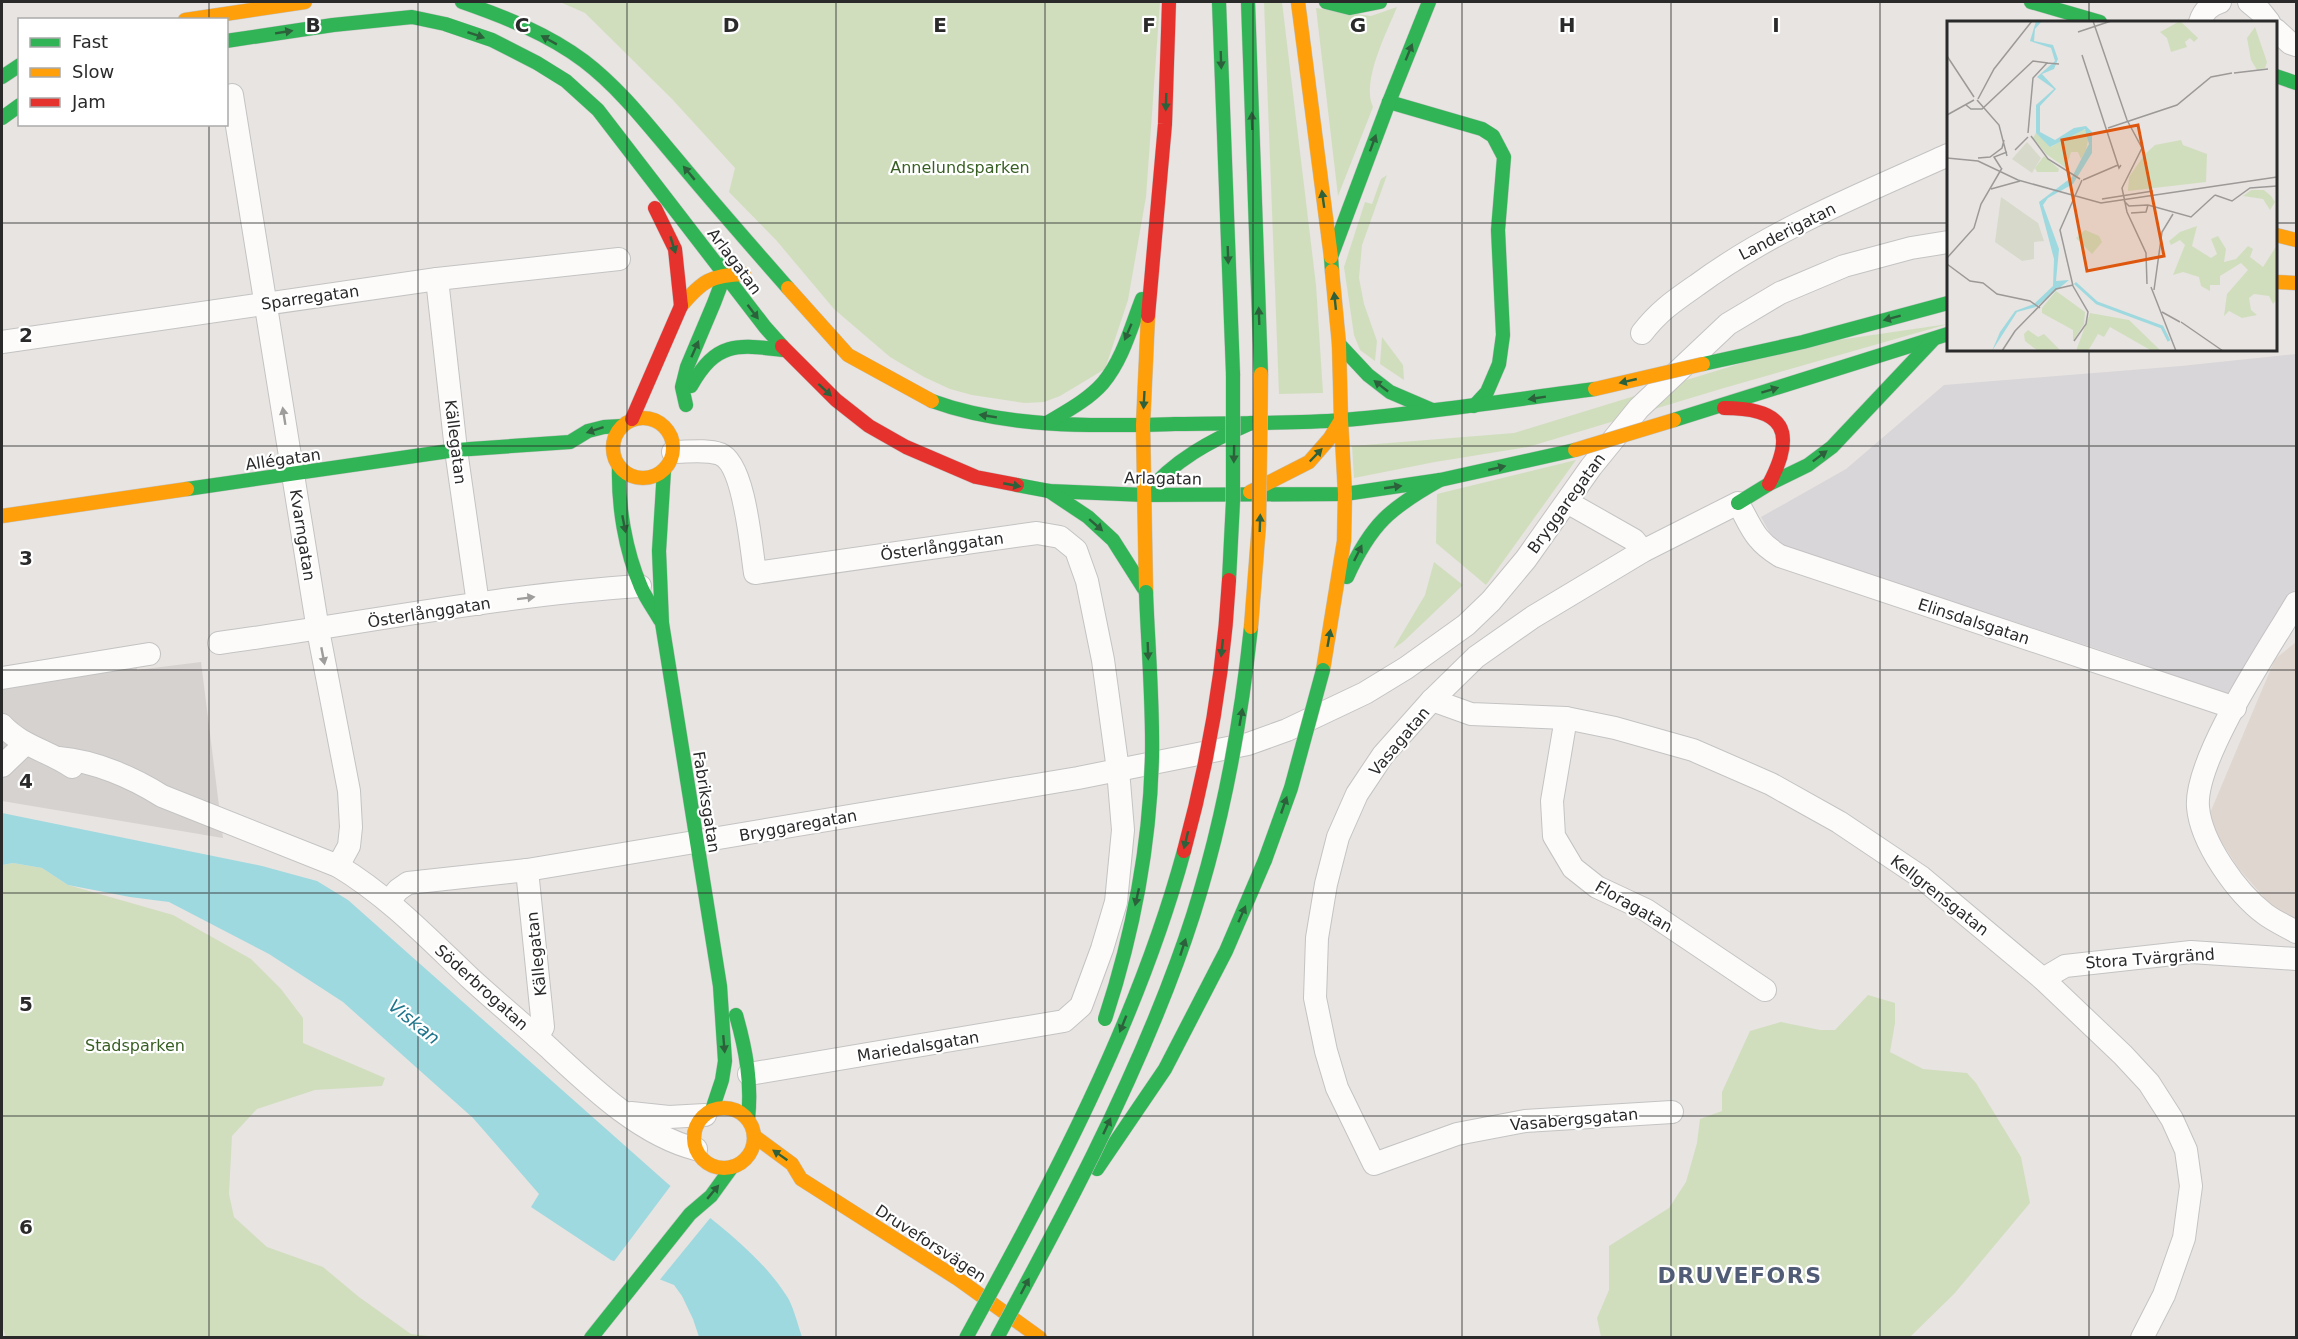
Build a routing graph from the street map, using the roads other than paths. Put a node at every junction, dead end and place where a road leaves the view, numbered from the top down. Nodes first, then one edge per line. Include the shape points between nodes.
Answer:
1 (305, 2) edge
2 (462, 2) edge
3 (1169, 2) edge
4 (1219, 2) edge
5 (1248, 2) edge
6 (1298, 2) edge
7 (1326, 2) edge
8 (1380, 2) edge
9 (1429, 2) edge
10 (2031, 2) edge
11 (2220, 2) edge
12 (2249, 2) edge
13 (2060, 11) edge
14 (198, 18) edge
15 (2096, 21) edge
16 (2200, 21) edge
17 (2268, 21) edge
18 (2277, 31) edge
19 (228, 41) edge
20 (2296, 45) edge
21 (18, 65) edge
22 (18, 66) edge
23 (2, 67) edge
24 (2277, 76) edge
25 (2, 77) edge
26 (2296, 83) edge
27 (1380, 85) dead end
28 (232, 95) dead end
29 (1389, 102) junction
30 (18, 106) edge
31 (2, 118) edge
32 (620, 137) junction
33 (1947, 155) edge
34 (726, 218) junction
35 (2277, 234) edge
36 (2296, 240) edge
37 (1947, 242) edge
38 (1331, 257) junction
39 (619, 259) dead end
40 (725, 274) junction
41 (754, 278) dead end
42 (1150, 278) junction
43 (436, 279) junction
44 (2277, 282) edge
45 (2296, 283) edge
46 (266, 303) junction
47 (1947, 303) edge
48 (681, 306) junction
49 (786, 306) dead end
50 (1642, 333) dead end
51 (1947, 334) edge
52 (1934, 338) junction
53 (2, 342) edge
54 (1340, 344) junction
55 (783, 350) junction
56 (848, 355) junction
57 (1474, 406) junction
58 (1707, 409) junction
59 (1433, 411) junction
60 (685, 414) junction
61 (1341, 420) junction
62 (627, 423) junction
63 (1047, 423) junction
64 (1251, 423) junction
65 (1143, 426) junction
66 (456, 450) junction
67 (597, 453) dead end
68 (670, 455) junction
69 (617, 463) junction
70 (293, 474) junction
71 (1440, 480) junction
72 (1769, 484) junction
73 (1049, 491) junction
74 (1345, 494) junction
75 (1145, 495) junction
76 (1243, 495) junction
77 (1567, 502) junction
78 (1738, 503) junction
79 (2, 516) edge
80 (1643, 551) junction
81 (640, 586) junction
82 (1146, 592) junction
83 (2296, 603) edge
84 (478, 604) junction
85 (1334, 606) junction
86 (662, 623) junction
87 (318, 630) junction
88 (219, 643) dead end
89 (149, 654) dead end
90 (2, 678) edge
91 (1432, 700) junction
92 (2235, 708) junction
93 (1566, 718) junction
94 (2, 725) edge
95 (25, 744) junction
96 (1178, 759) junction
97 (2, 766) edge
98 (1118, 770) junction
99 (1123, 830) junction
100 (697, 843) junction
101 (338, 866) junction
102 (527, 870) junction
103 (388, 901) junction
104 (2296, 932) edge
105 (2296, 959) edge
106 (2043, 979) junction
107 (720, 986) junction
108 (1765, 990) dead end
109 (1101, 1030) dead end
110 (537, 1037) junction
111 (749, 1074) junction
112 (1079, 1090) dead end
113 (623, 1112) junction
114 (709, 1112) junction
115 (1672, 1112) dead end
116 (748, 1119) junction
117 (754, 1136) junction
118 (698, 1158) junction
119 (1374, 1164) joint
120 (734, 1166) junction
121 (751, 1170) dead end
122 (693, 1197) dead end
123 (690, 1214) junction
124 (1023, 1234) junction
125 (1052, 1235) junction
126 (591, 1338) edge
127 (966, 1338) edge
128 (997, 1338) edge
129 (1040, 1338) edge
130 (2142, 1338) edge

1 - 14 main road
34 -> 2 main road, Arlagatan via 621,93 584,61 503,16
3 -> 42 main road via 1165,124
4 -> 124 main road, bridge via 1234,445 1226,613 1215,711 1177,876 1150,957 1094,1093
125 -> 5 main road, bridge via 1141,1053 1178,961 1226,795 1242,712 1260,527 1261,374
38 -> 6 main road
7 - 8 main road via 1350,8
29 -> 9 main road
10 - 13 main road
11 - 16 street via 2211,5
12 - 17 street
13 - 15 main road
18 - 20 street
19 -> 32 main road, Arlagatan via 412,17 445,24 492,40 566,81
21 - 23 main road
22 - 25 main road
24 - 26 main road
27 - 29 main road
28 - 46 street, Kvarngatan
38 -> 29 main road
29 - 57 main road via 1471,124 1493,136 1504,157 1498,230 1503,335 1499,364 1487,392
30 - 31 main road
32 - 40 main road, Arlagatan
32 -> 48 main road via 633,171 675,249
33 - 50 street, Landerigatan via 1824,211 1730,261 1657,314
34 - 40 main road
34 - 56 main road, Arlagatan
35 - 36 main road
37 - 77 street, Bryggaregatan via 1844,266 1780,293 1728,324 1639,408
54 -> 38 main road
39 - 43 street, Sparregatan
40 - 41 main road
40 - 48 main road via 707,278
40 -> 55 main road, Arlagatan
60 -> 40 main road via 682,387 687,367
42 -> 63 main road via 1115,365 1104,382 1078,405
42 -> 65 main road
43 - 46 street, Sparregatan
43 - 66 street, Källegatan
44 - 45 main road
46 - 53 street, Sparregatan
70 -> 46 street, Kvarngatan
47 -> 57 main road, Arlagatan, bridge via 1803,342 1595,389
48 - 62 main road
49 - 56 main road via 826,343
51 - 52 main road
58 -> 52 main road
72 -> 52 main road via 1808,465 1832,447
59 -> 54 main road via 1390,392
54 - 61 main road
55 - 60 main road via 734,346 716,354 699,370
55 -> 73 main road, Arlagatan via 836,400 869,426 906,447 976,477
63 -> 56 main road, Arlagatan via 951,408 923,398
57 - 59 main road, Arlagatan
71 -> 58 main road, bridge via 1575,450
58 - 72 main road via 1750,408 1774,418 1784,437 1785,449
59 - 61 main road, Arlagatan
60 - 68 main road
61 - 64 main road, Arlagatan
61 - 74 main road
76 -> 61 main road via 1309,462
62 -> 66 main road, Allégatan via 588,431 575,444
62 - 68 main road via 650,418 658,422 670,435
62 - 69 main road via 612,445
63 - 65 main road, Arlagatan
64 - 65 main road, Arlagatan
64 - 75 main road via 1191,452 1158,477
65 - 75 main road
66 - 70 main road, Allégatan
66 - 84 street, Källegatan
67 - 69 main road
68 - 69 main road via 649,478 625,472
68 - 86 main road, Fabriksgatan via 660,511
68 - 98 street, Österlånggatan via 712,453 730,461 739,478 756,573 1037,533 1060,537 1076,550 1087,581 1103,660
69 -> 81 main road, Fabriksgatan via 621,505
70 - 79 main road, Allégatan
70 - 87 street, Kvarngatan
74 -> 71 main road, Arlagatan
85 -> 71 main road via 1360,547 1374,526 1403,501
72 - 78 main road
73 - 75 main road, Arlagatan
73 -> 82 main road via 1088,517 1113,540
74 - 76 main road, Arlagatan
74 - 85 main road via 1344,541
75 - 76 main road, Arlagatan
75 - 82 main road
77 - 80 street via 1634,540
77 - 96 street, Bryggaregatan via 1491,600 1466,625 1406,668 1365,693 1287,730 1248,744
78 - 80 street, Vasagatan
78 - 92 street, Elinsdalsgatan via 1751,531 1780,556
80 - 91 street, Vasagatan via 1476,657
84 -> 81 street, Österlånggatan
81 - 86 main road, Fabriksgatan
82 -> 109 main road, bridge via 1151,777 1148,823 1142,874
83 - 92 street
84 - 87 street, Österlånggatan
125 -> 85 main road, bridge via 1165,1069 1226,951 1291,788 1323,670
86 - 100 main road, Fabriksgatan
87 - 88 street, Österlånggatan
87 -> 101 street, Kvarngatan via 349,792 349,846
89 - 90 street
91 - 93 street, Kellgrensgatan via 1471,714
91 - 119 street, Vasagatan via 1383,755 1357,794 1338,837 1317,938 1315,998 1326,1051 1337,1088
92 - 104 street via 2202,776 2198,807 2207,839 2241,894 2266,915
93 - 106 street, Kellgrensgatan via 1693,750 1771,784 1839,822 1921,877
93 - 108 street, Floragatan via 1552,801 1554,836 1573,868 1597,887 1646,910
94 - 95 street, Söderbrogatan
95 - 97 street
95 - 101 street, Söderbrogatan via 143,784 162,796
96 - 98 street, Bryggaregatan
96 - 99 street, Bryggaregatan via 1134,805
98 - 99 street
98 - 100 street, Bryggaregatan
99 - 111 street, Mariedalsgatan via 1116,902 1102,949 1081,1006 1064,1021
100 - 102 street, Bryggaregatan
100 - 107 main road, Fabriksgatan
101 - 103 street, Söderbrogatan
102 - 103 street, Bryggaregatan via 408,883
102 - 110 street, Källegatan via 543,1026
103 - 110 street, Söderbrogatan
105 - 106 street, Stora Tvärgränd via 2191,952 2066,966
106 - 130 street, Kellgrensgatan via 2148,1083 2172,1119 2186,1150 2191,1186 2184,1238 2164,1295
107 - 111 main road, Fabriksgatan via 732,1002 745,1043
107 -> 114 main road, Fabriksgatan via 725,1062 720,1090
110 - 113 street, Söderbrogatan
111 - 116 main road, Fabriksgatan
112 - 124 main road, bridge
113 - 114 street via 669,1117
113 - 118 street, Söderbrogatan
114 - 116 main road via 731,1109
114 - 118 main road via 694,1132
115 - 119 street, Vasabergsgatan via 1525,1121 1457,1134
116 - 117 main road
117 - 120 main road via 745,1160
129 -> 117 main road, Druveforsvägen via 958,1279 794,1179 792,1164
118 - 120 main road via 722,1168
120 - 121 main road
123 -> 120 main road via 711,1196
122 - 123 main road
123 - 126 main road
124 - 127 main road, bridge
128 -> 125 main road, bridge

